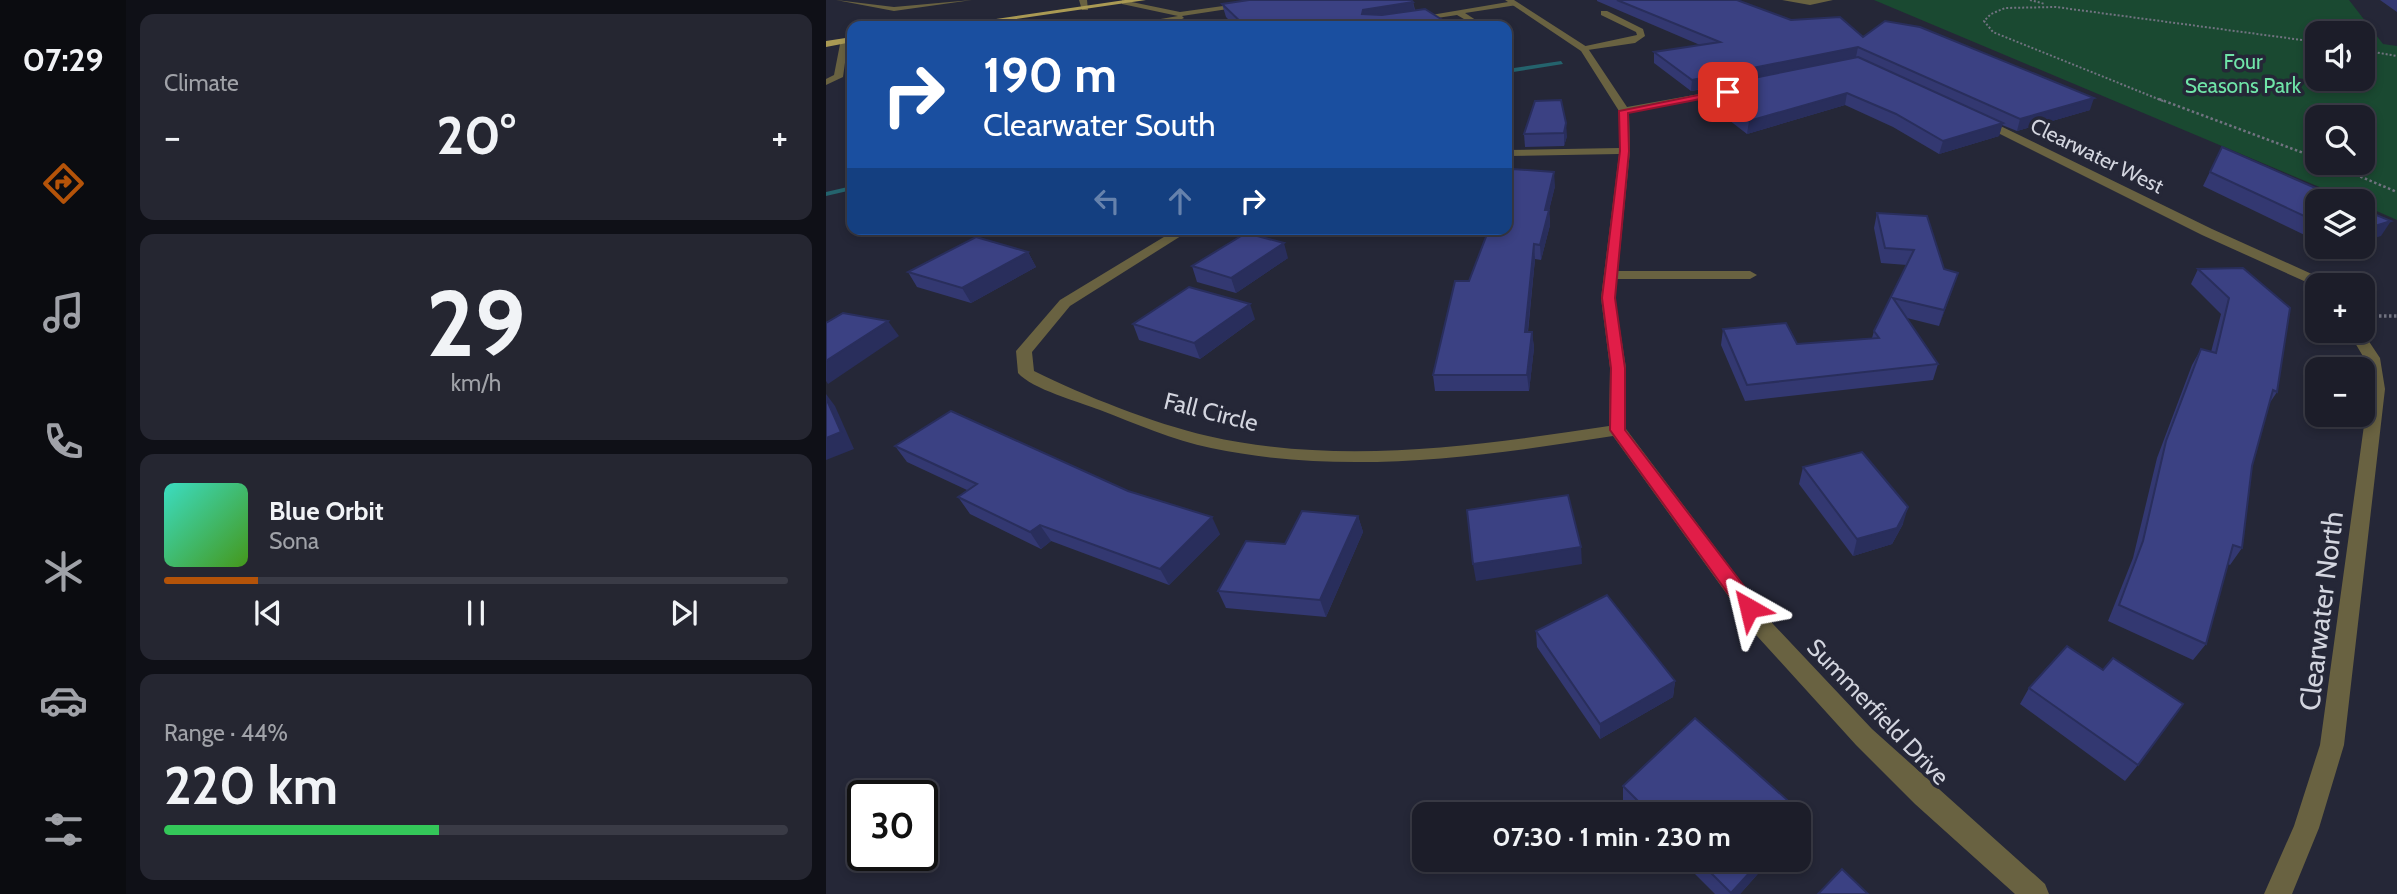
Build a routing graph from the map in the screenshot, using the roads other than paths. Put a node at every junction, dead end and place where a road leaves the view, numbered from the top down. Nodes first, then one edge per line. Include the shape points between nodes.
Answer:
1 (840, 0) edge
2 (968, 0) edge
3 (1142, 0) edge
4 (1283, 0) edge
5 (1434, 0) edge
6 (1448, 0) edge
7 (1786, 0) edge
8 (1829, 0) edge
9 (1511, 1) edge
10 (1125, 2) junction
11 (1198, 2) dead end
12 (1084, 4) edge
13 (1458, 12) junction
14 (1604, 13) dead end
15 (1182, 16) junction
16 (983, 21) edge
17 (1156, 21) edge
18 (1186, 21) edge
19 (1401, 21) edge
20 (1473, 21) edge
21 (847, 41) edge
22 (826, 44) edge
23 (847, 45) edge
24 (1584, 49) junction
25 (847, 80) edge
26 (826, 82) edge
27 (1741, 89) edge
28 (1623, 111) junction
29 (1969, 114) edge
30 (1625, 151) junction
31 (1512, 153) edge
32 (1176, 235) edge
33 (1611, 275) junction
34 (1751, 275) dead end
35 (2305, 276) edge
36 (2363, 343) edge
37 (1617, 430) junction
38 (2035, 894) edge
39 (2278, 894) edge

1 - 2 street via 894,9
3 - 10 main road
4 - 15 street
5 - 6 street
7 - 8 street
9 - 13 street
9 - 24 street
10 - 12 main road
10 - 15 street
11 - 15 street
12 - 16 main road
13 - 19 street
13 - 20 street
14 - 24 street via 1642,36
15 - 17 street
15 - 18 street
21 - 22 main road
23 - 26 street via 838,77
24 - 28 street
25 - 26 street
27 - 28 street
28 - 30 street
29 - 35 street, Clearwater West
30 - 31 street
30 - 33 street
32 - 37 street, Fall Circle via 1065,303 1024,351 1026,373 1180,434 1241,448 1315,457 1407,457
33 - 34 street
33 - 37 street via 1608,298 1618,368
36 - 39 street, Clearwater North via 2372,358 2377,388 2332,746 2306,828
37 - 38 street, Summerfield Drive via 1765,630 1904,776

